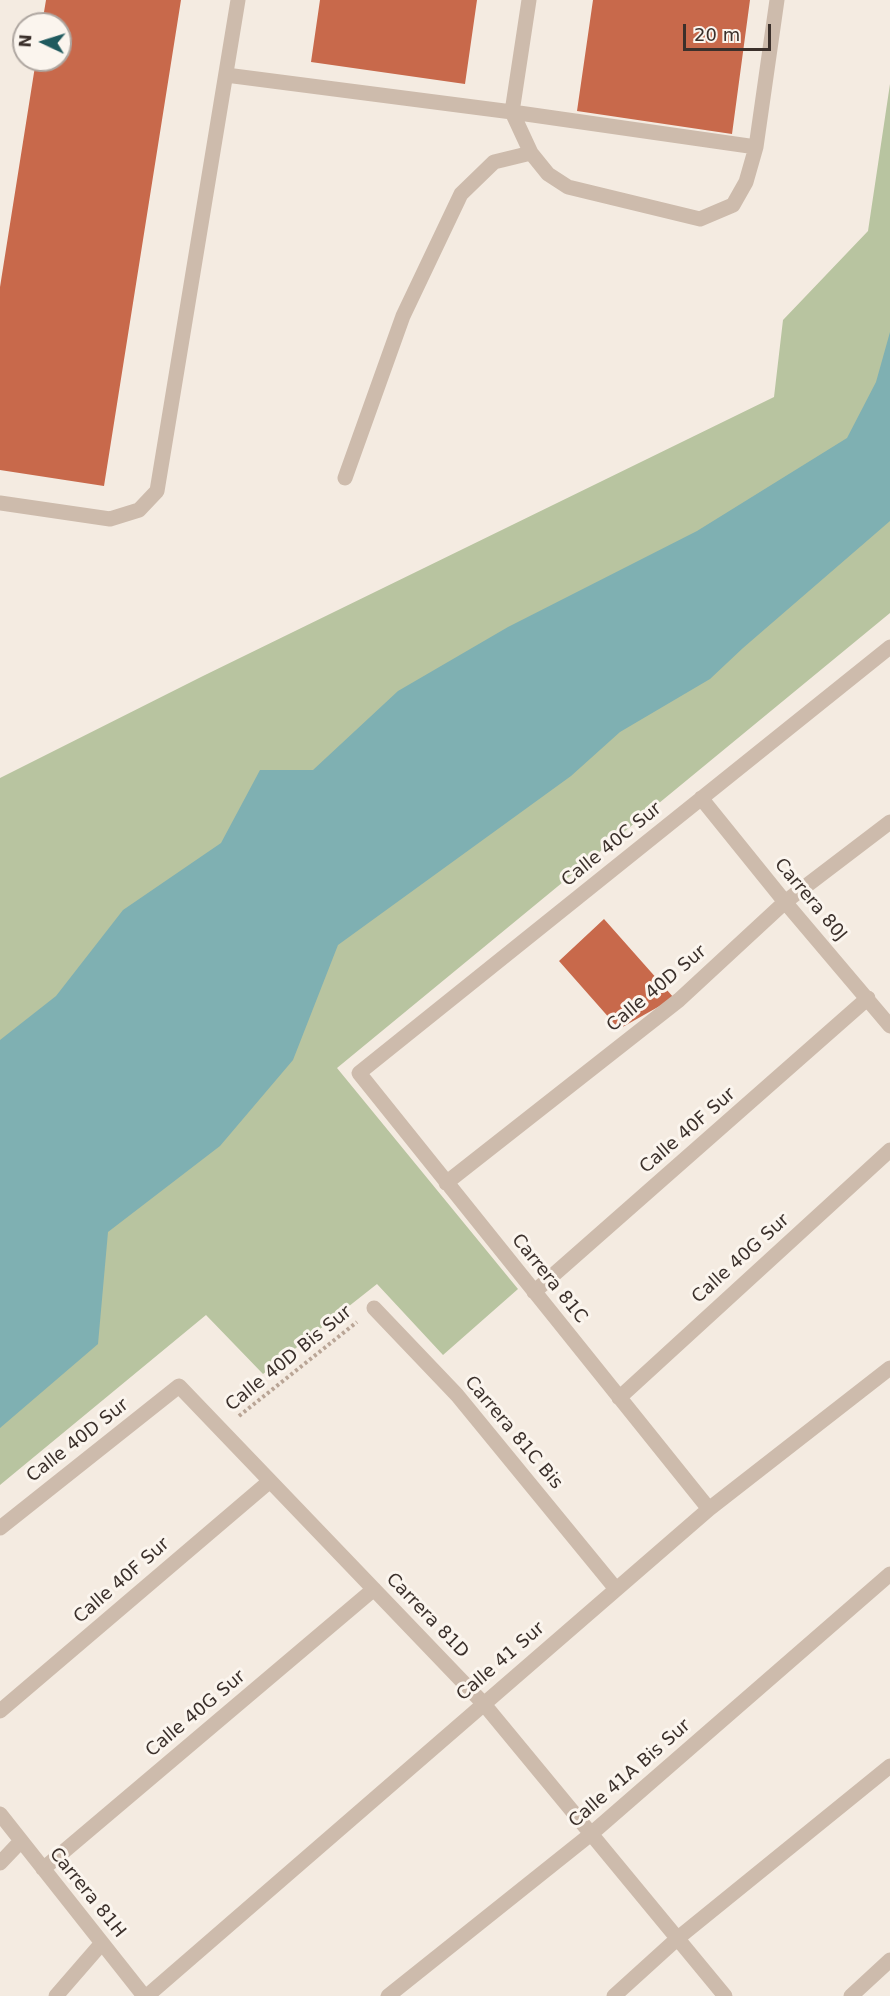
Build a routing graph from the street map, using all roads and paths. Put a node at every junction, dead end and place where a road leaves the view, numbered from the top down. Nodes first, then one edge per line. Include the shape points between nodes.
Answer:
1 (238, 0) edge
2 (529, 0) edge
3 (777, 0) edge
4 (226, 75) junction
5 (512, 112) junction
6 (756, 147) junction
7 (531, 153) junction
8 (345, 478) dead end
9 (0, 503) edge
10 (890, 647) edge
11 (701, 798) junction
12 (890, 822) edge
13 (785, 902) junction
14 (868, 998) junction
15 (890, 1026) edge
16 (359, 1074) joint
17 (890, 1150) edge
18 (446, 1183) junction
19 (534, 1292) junction
20 (374, 1308) joint
21 (890, 1368) edge
22 (179, 1386) joint
23 (619, 1398) junction
24 (222, 1430) junction
25 (270, 1480) junction
26 (709, 1509) junction
27 (0, 1528) edge
28 (890, 1574) edge
29 (374, 1589) junction
30 (616, 1589) junction
31 (483, 1703) junction
32 (0, 1711) edge
33 (890, 1766) edge
34 (0, 1814) edge
35 (591, 1834) junction
36 (21, 1841) junction
37 (0, 1863) edge
38 (43, 1869) junction
39 (678, 1938) junction
40 (102, 1943) junction
41 (890, 1960) edge
42 (56, 1996) edge
43 (146, 1996) edge
44 (388, 1996) edge
45 (614, 1996) edge
46 (725, 1996) edge
47 (851, 1996) edge

1 - 4 street
2 - 5 street
3 - 6 street
4 - 5 street
4 - 9 street via 157,491 139,510 110,519
5 - 6 street
5 - 7 street
6 - 7 street via 746,182 732,205 700,219 568,187 548,174
7 - 8 street via 494,162 461,194 403,316
10 - 11 street, Calle 40C Sur
11 - 13 street, Carrera 80J
11 - 16 street, Calle 40C Sur
12 - 13 street, Calle 40D Sur
13 - 14 street, Carrera 80J
13 - 18 street, Calle 40D Sur via 679,1000
14 - 15 street, Carrera 80J
14 - 19 street, Calle 40F Sur
16 - 18 street, Carrera 81C
17 - 23 street, Calle 40G Sur
18 - 19 street, Carrera 81C
19 - 23 street, Carrera 81C
20 - 24 path, Calle 40D Bis Sur
20 - 30 street, Carrera 81C Bis via 457,1395
21 - 26 street, Calle 41 Sur
22 - 24 street, Carrera 81D
22 - 27 street, Calle 40D Sur
23 - 26 street, Carrera 81C
24 - 25 street, Carrera 81D
25 - 29 street, Carrera 81D
25 - 32 street, Calle 40F Sur
26 - 30 street, Calle 41 Sur
28 - 35 street, Calle 41A Bis Sur
29 - 31 street, Carrera 81D
29 - 38 street, Calle 40G Sur
30 - 31 street, Calle 41 Sur
31 - 35 street, Carrera 81D
31 - 43 street, Calle 41 Sur
33 - 39 street
34 - 36 street, Carrera 81H
35 - 39 street, Carrera 81D
35 - 44 street, Calle 41A Bis Sur
36 - 37 street
36 - 38 street, Carrera 81H
38 - 40 street, Carrera 81H
39 - 45 street
39 - 46 street, Carrera 81D
40 - 42 street
40 - 43 street, Carrera 81H
41 - 47 street

